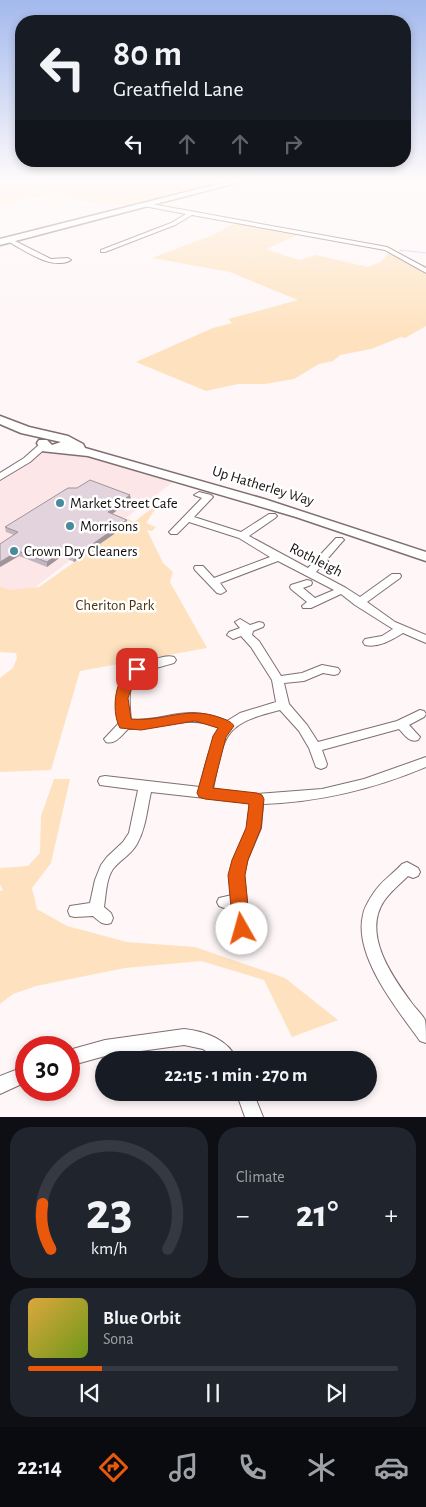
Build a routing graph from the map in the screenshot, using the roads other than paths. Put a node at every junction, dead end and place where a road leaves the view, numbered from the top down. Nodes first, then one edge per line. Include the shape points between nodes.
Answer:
1 (39, 232) edge
2 (153, 232) edge
3 (298, 232) edge
4 (4, 241) edge
5 (103, 251) dead end
6 (68, 260) dead end
7 (426, 271) edge
8 (0, 420) edge
9 (54, 444) junction
10 (0, 477) edge
11 (199, 495) dead end
12 (272, 516) dead end
13 (187, 518) junction
14 (174, 532) dead end
15 (242, 536) junction
16 (339, 540) dead end
17 (278, 557) junction
18 (426, 557) edge
19 (199, 568) dead end
20 (307, 578) junction
21 (389, 578) dead end
22 (214, 582) junction
23 (342, 590) junction
24 (221, 591) dead end
25 (359, 603) junction
26 (259, 625) dead end
27 (402, 629) junction
28 (426, 639) edge
29 (368, 642) dead end
30 (170, 660) dead end
31 (324, 667) dead end
32 (278, 680) junction
33 (283, 705) junction
34 (420, 714) dead end
35 (125, 724) junction
36 (400, 724) junction
37 (227, 726) junction
38 (414, 737) dead end
39 (110, 738) dead end
40 (315, 747) junction
41 (321, 764) dead end
42 (425, 764) edge
43 (105, 781) dead end
44 (146, 786) junction
45 (205, 793) junction
46 (257, 799) junction
47 (413, 872) dead end
48 (76, 911) dead end
49 (242, 929) dead end
50 (426, 1035) edge
51 (219, 1051) edge
52 (80, 1055) edge
53 (15, 1079) edge
54 (0, 1085) edge
55 (248, 1101) edge
56 (254, 1117) edge

1 - 4 main road
2 - 5 street
3 - 7 street via 388,249
4 - 6 street via 50,261
8 - 9 street, Up Hatherley Way
9 - 10 street
9 - 18 street, Up Hatherley Way via 308,516
11 - 13 street via 208,497
12 - 15 street
13 - 14 street
13 - 15 street, Rothleigh
15 - 17 street, Rothleigh
16 - 20 street
17 - 20 street, Rothleigh
17 - 22 street
19 - 22 street
20 - 23 street, Rothleigh
20 - 23 street via 295,587 311,605
21 - 25 street
22 - 24 street
23 - 25 street, Rothleigh
25 - 27 street, Rothleigh
26 - 32 street via 245,629
27 - 28 street, Rothleigh
27 - 29 street via 385,640
30 - 35 street via 150,664 125,675 121,698
31 - 32 street via 304,677
32 - 33 street
33 - 37 street via 257,711
33 - 40 street
34 - 36 street
35 - 37 street via 141,725 195,716
35 - 39 street
36 - 38 street
36 - 40 street
37 - 45 street via 220,736
40 - 41 street
42 - 46 street via 374,783 337,792
43 - 44 street
44 - 45 street
44 - 48 street via 134,838 107,868 101,913
45 - 46 street
46 - 49 street via 254,828 240,860 231,902
47 - 50 street via 407,868 377,899 371,916 370,934 378,966
51 - 52 street via 211,1043 184,1037 105,1048
53 - 54 street
55 - 56 street

